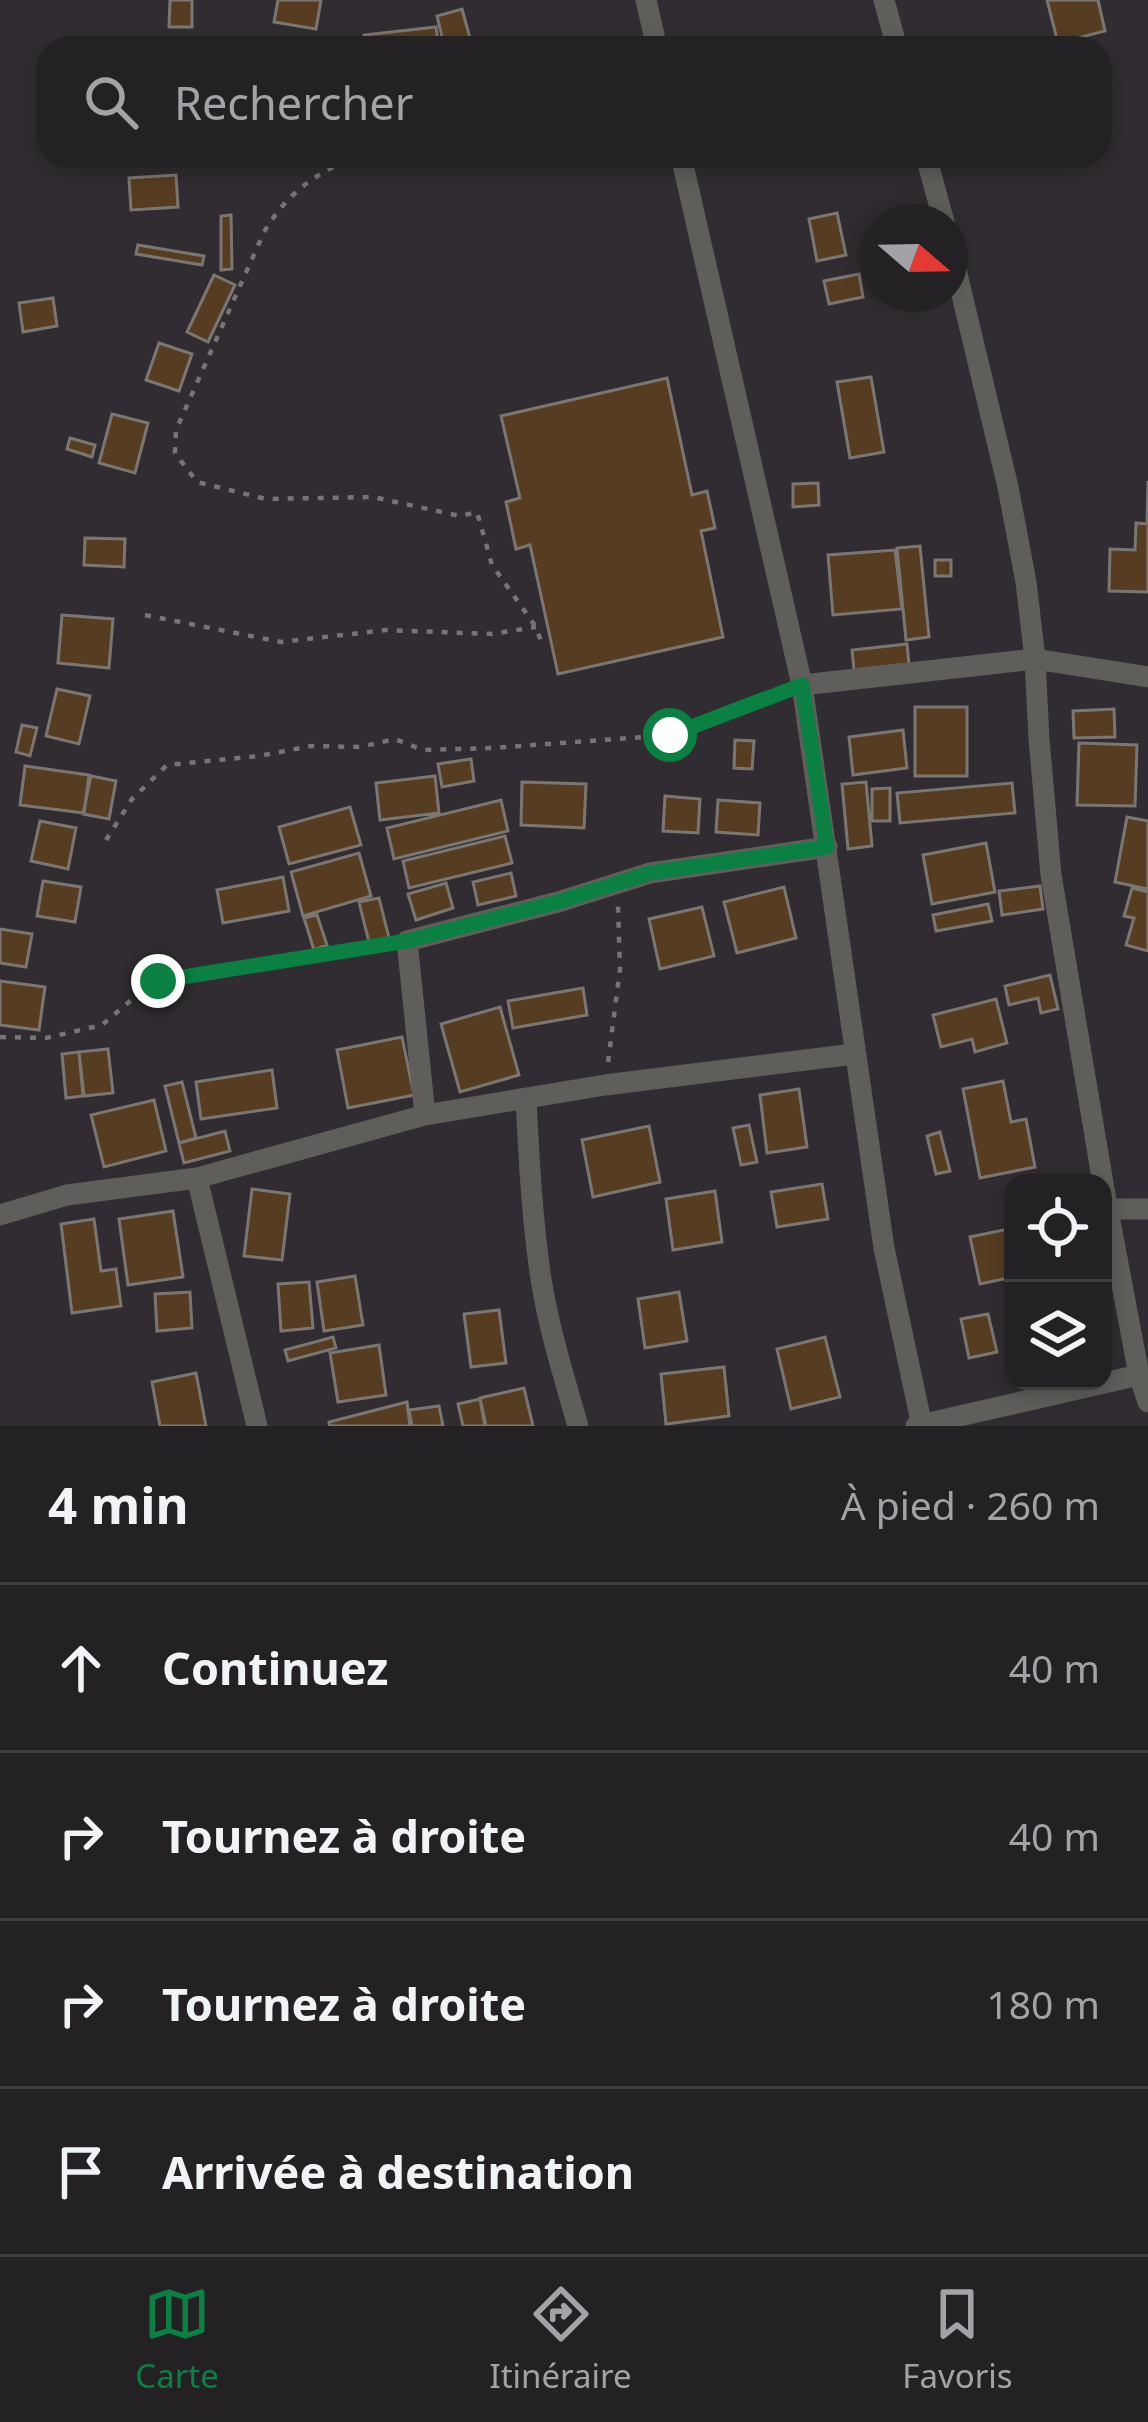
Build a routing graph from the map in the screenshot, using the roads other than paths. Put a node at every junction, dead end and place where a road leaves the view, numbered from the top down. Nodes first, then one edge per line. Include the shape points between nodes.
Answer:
1 (646, 0) edge
2 (884, 0) edge
3 (654, 36) edge
4 (894, 36) edge
5 (684, 168) edge
6 (929, 168) edge
7 (939, 204) edge
8 (966, 312) edge
9 (1035, 659) junction
10 (1148, 677) edge
11 (802, 685) junction
12 (827, 847) junction
13 (854, 1054) junction
14 (526, 1099) junction
15 (425, 1115) junction
16 (1101, 1174) edge
17 (197, 1178) junction
18 (1112, 1208) edge
19 (1148, 1209) edge
20 (0, 1215) edge
21 (1112, 1234) edge
22 (1139, 1375) junction
23 (1148, 1402) edge
24 (257, 1426) edge
25 (578, 1426) edge
26 (920, 1426) edge

1 - 3 street
2 - 4 street
5 - 11 street
6 - 7 street
8 - 9 street via 1009,487
9 - 10 street
9 - 11 street
9 - 16 street via 1051,875
11 - 12 street
12 - 13 street
12 - 15 street via 688,866 407,941
13 - 14 street
13 - 26 street
14 - 15 street
14 - 25 street via 542,1279
15 - 17 street
17 - 20 street via 53,1198
17 - 24 street
18 - 19 street
21 - 22 street
22 - 23 street
22 - 26 street

